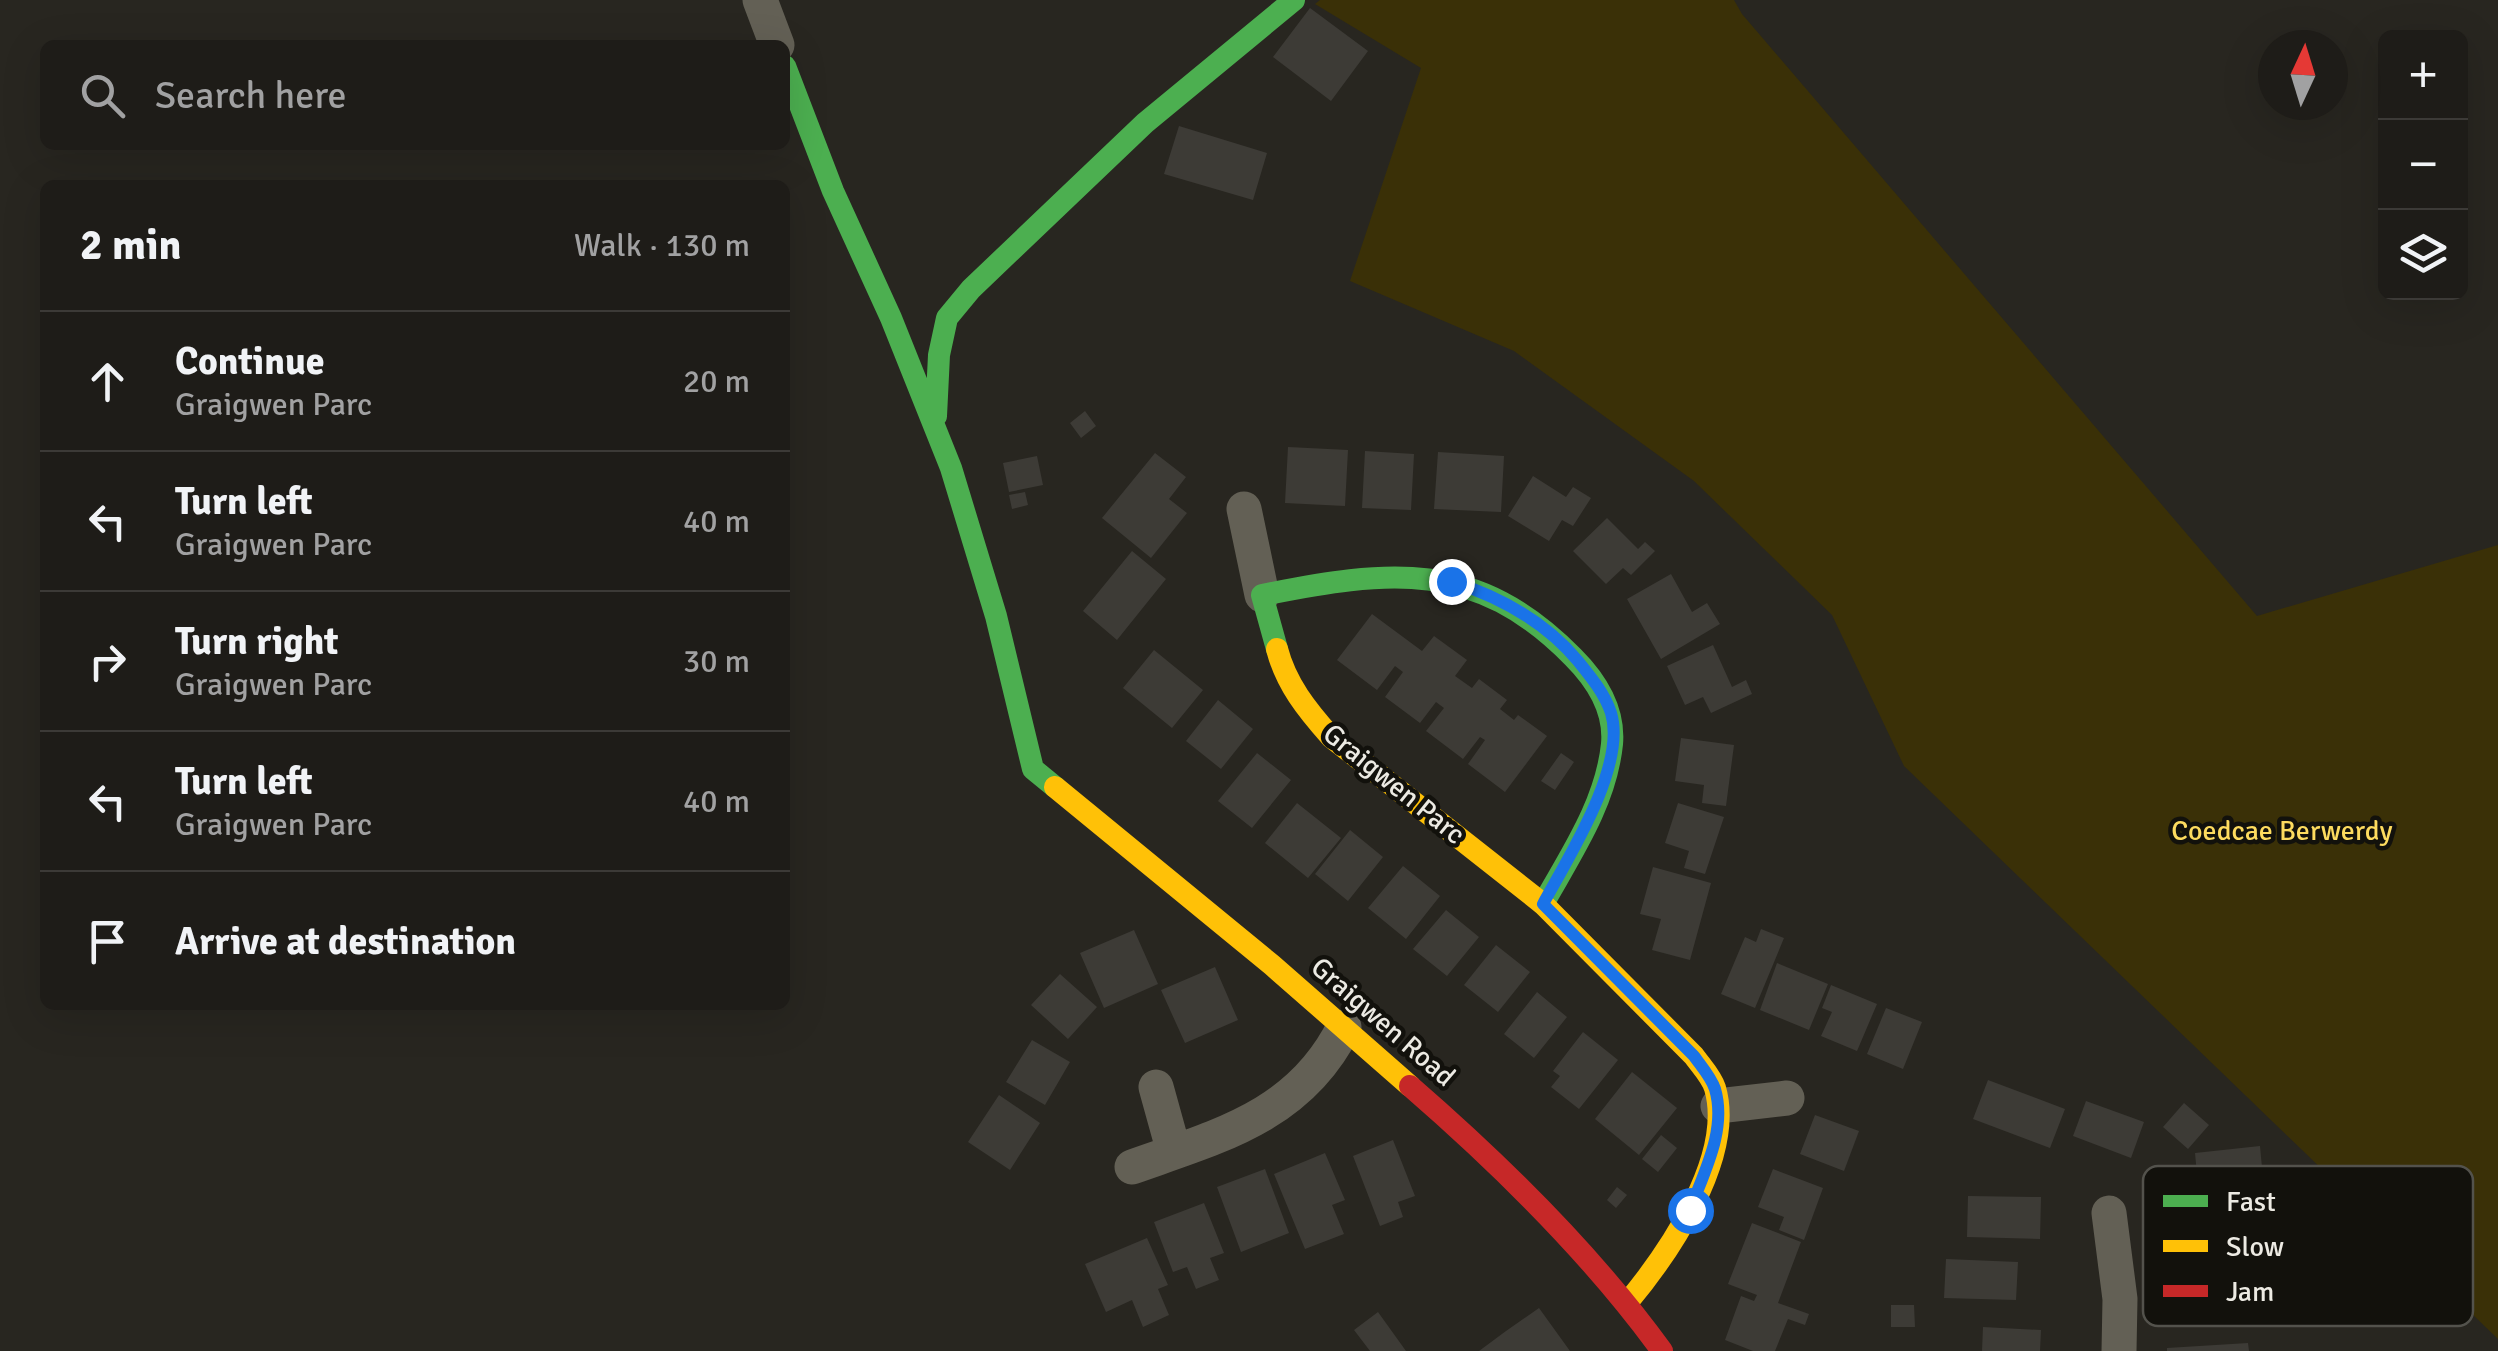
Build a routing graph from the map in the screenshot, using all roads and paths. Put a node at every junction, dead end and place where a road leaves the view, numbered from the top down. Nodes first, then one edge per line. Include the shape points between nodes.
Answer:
1 (760, 0) edge
2 (1294, 0) edge
3 (775, 40) edge
4 (790, 79) edge
5 (891, 318) junction
6 (947, 318) junction
7 (936, 426) junction
8 (1244, 509) dead end
9 (1262, 595) junction
10 (1543, 904) junction
11 (1344, 1027) junction
12 (1156, 1088) dead end
13 (1787, 1098) dead end
14 (1718, 1106) junction
15 (1174, 1152) junction
16 (1132, 1167) dead end
17 (2110, 1213) dead end
18 (1627, 1303) junction
19 (1662, 1351) edge
20 (2119, 1351) edge

1 - 3 street
2 - 6 street via 1145,123 994,264
4 - 5 street
5 - 6 street via 928,329
5 - 7 street
6 - 7 street via 938,355
7 - 11 street, Graigwen Road via 996,616 1033,769
8 - 9 street
9 - 10 street, Graigwen Parc via 1283,674 1331,737
9 - 10 street via 1328,580 1416,575 1482,592 1560,640 1612,714 1612,745 1602,791
10 - 14 street, Graigwen Parc via 1694,1056 1714,1085
11 - 15 street via 1300,1089 1256,1120
11 - 18 street, Graigwen Road via 1472,1140
12 - 15 street
13 - 14 street
14 - 18 street via 1714,1146 1690,1210 1669,1252
15 - 16 street
17 - 20 street
18 - 19 street, Graigwen Road

